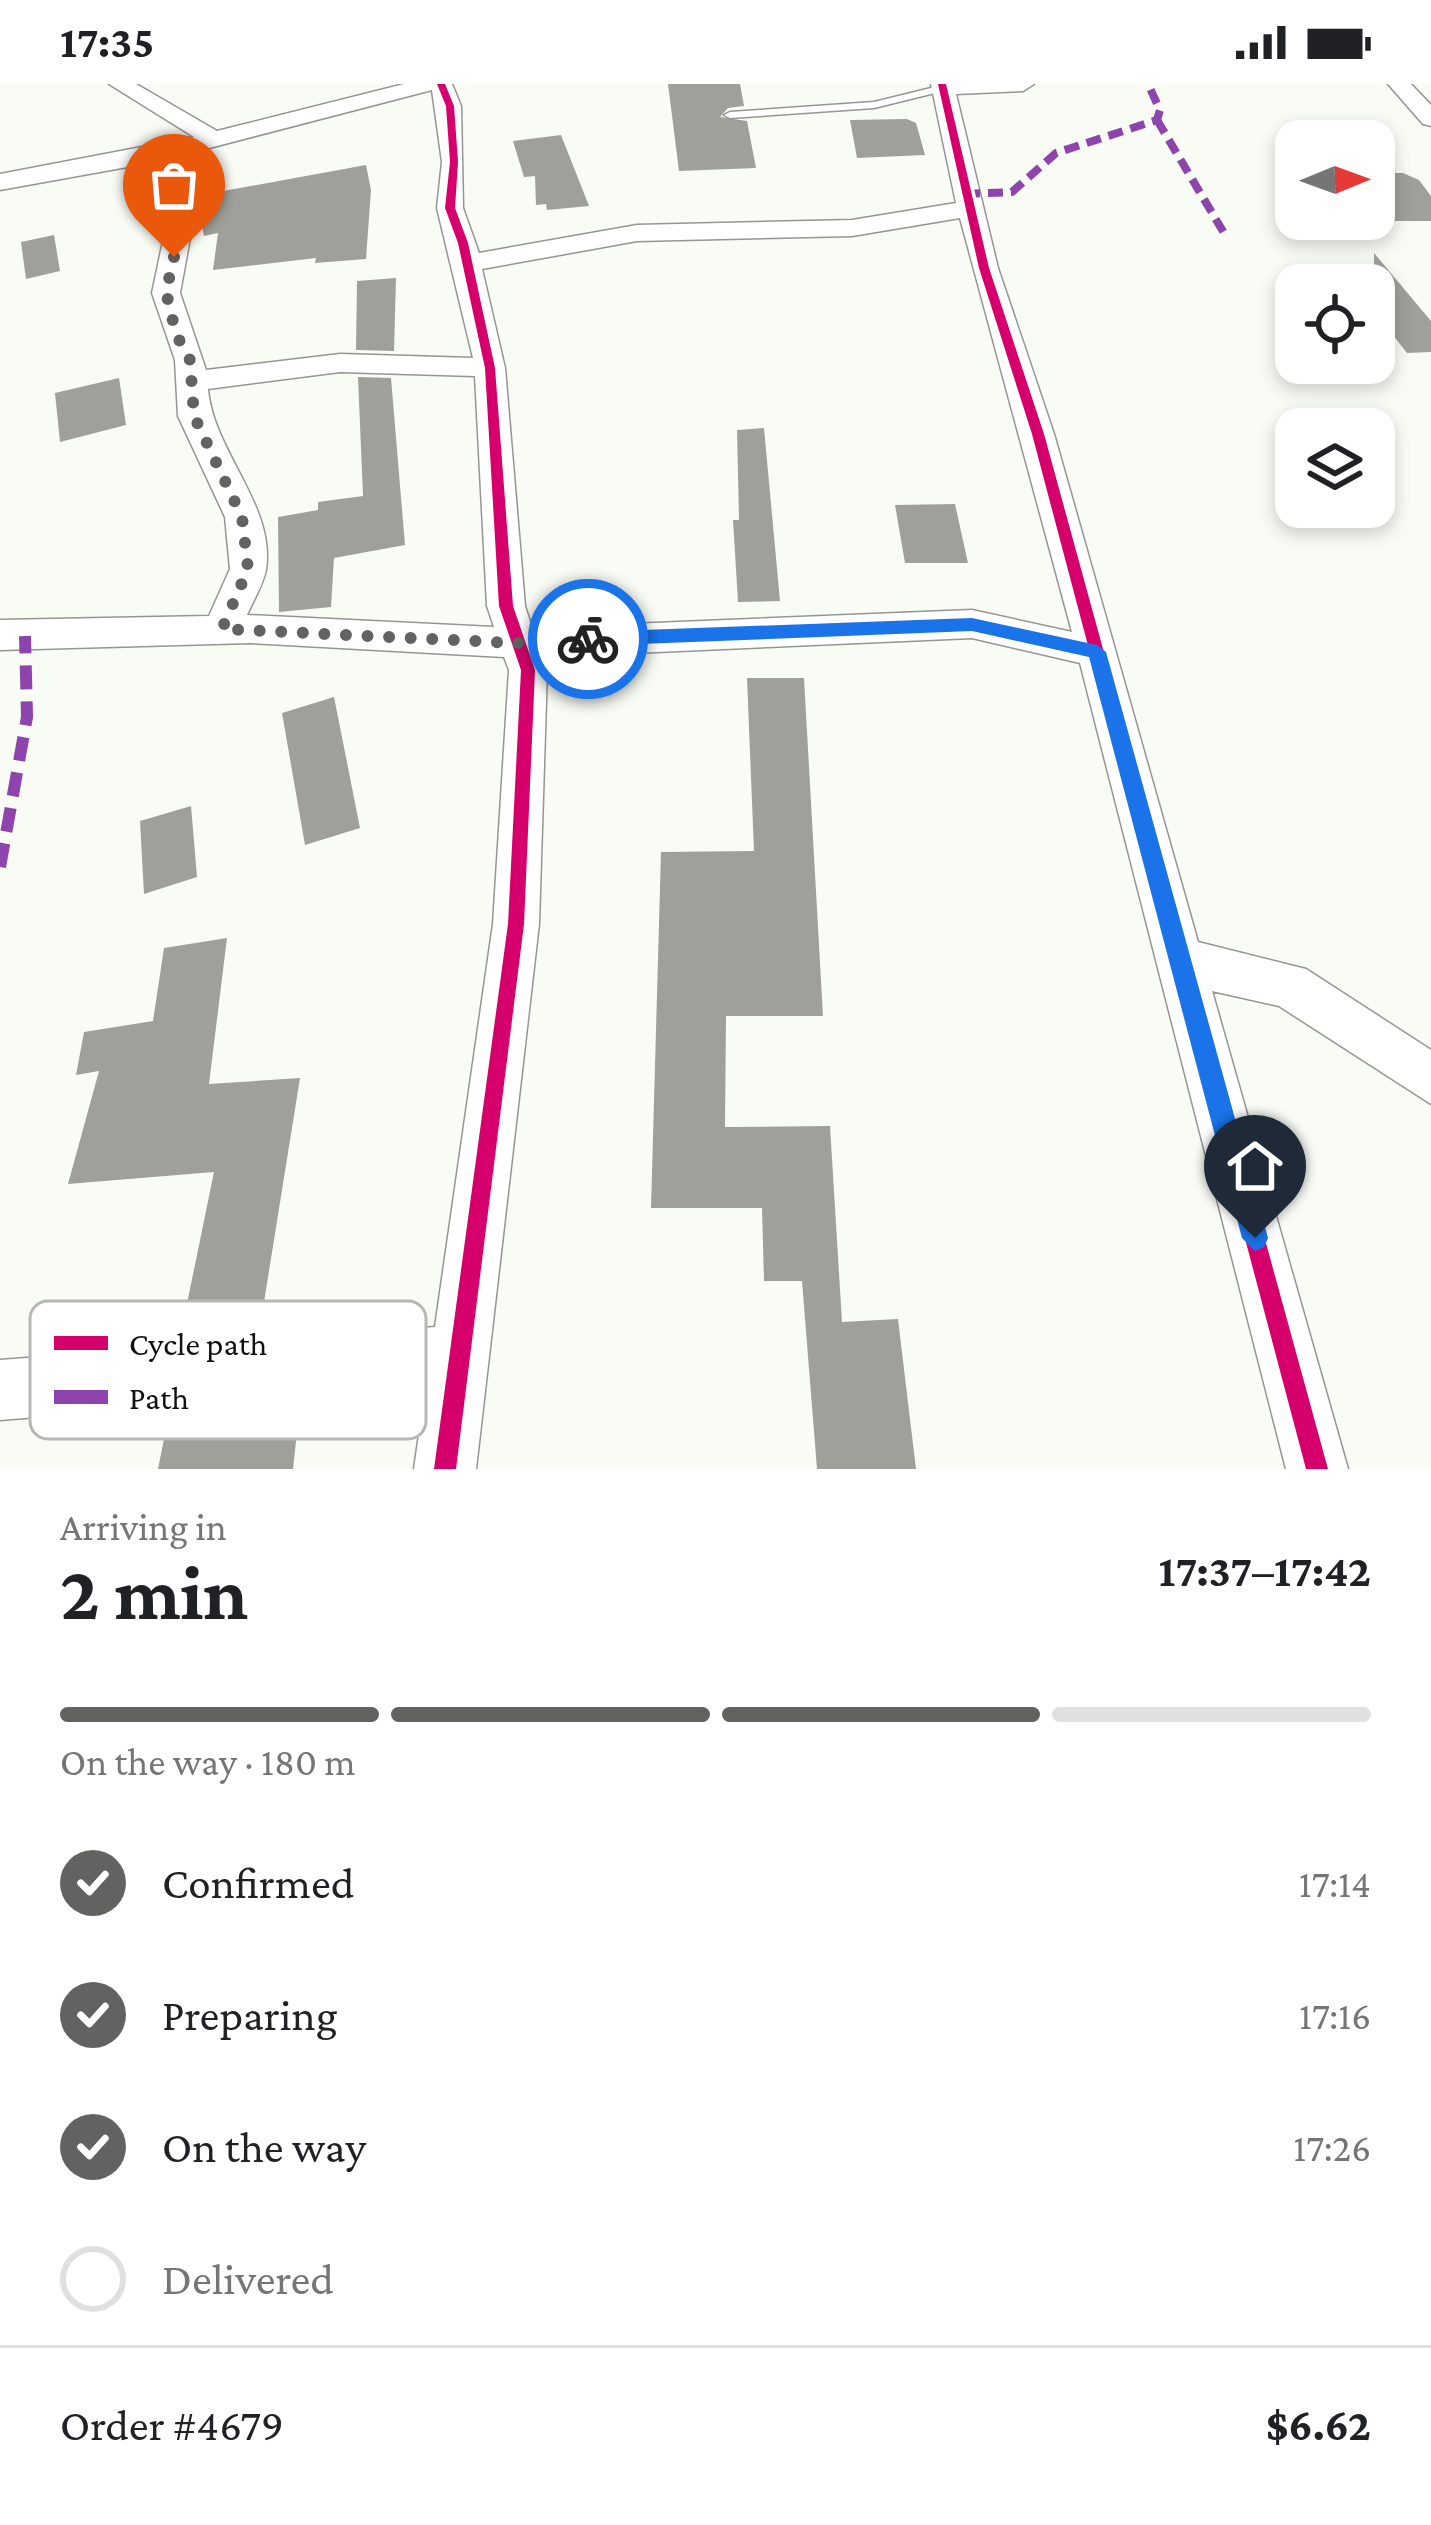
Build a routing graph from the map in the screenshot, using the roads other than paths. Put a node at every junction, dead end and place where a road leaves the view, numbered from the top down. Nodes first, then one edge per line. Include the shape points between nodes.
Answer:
1 (120, 84) edge
2 (430, 84) edge
3 (441, 84) edge
4 (1023, 84) edge
5 (1399, 84) edge
6 (942, 86) edge
7 (730, 116) dead end
8 (1431, 119) edge
9 (215, 140) junction
10 (153, 155) junction
11 (0, 182) edge
12 (969, 209) junction
13 (466, 264) junction
14 (490, 368) junction
15 (191, 383) junction
16 (222, 629) junction
17 (0, 635) edge
18 (515, 643) junction
19 (1097, 652) junction
20 (1180, 961) junction
21 (1431, 1079) edge
22 (461, 1354) junction
23 (426, 1357) edge
24 (30, 1388) edge
25 (0, 1390) edge
26 (445, 1469) edge
27 (1317, 1469) edge

1 - 9 street
2 - 9 street
3 - 13 street via 454,161 450,208
4 - 6 street
5 - 8 street
6 - 7 lane via 874,106
6 - 12 street
9 - 10 street
10 - 11 street
10 - 15 street via 180,222 166,292
12 - 13 street via 852,228 637,232
12 - 19 street
13 - 14 street
14 - 15 street via 320,362
14 - 18 street
15 - 16 street via 194,416 242,517 248,569
16 - 17 street
16 - 18 street
18 - 19 street via 972,624
18 - 22 street via 528,670 516,924
19 - 20 street
20 - 21 street via 1289,985
20 - 27 street
22 - 23 street
22 - 26 street
24 - 25 street

